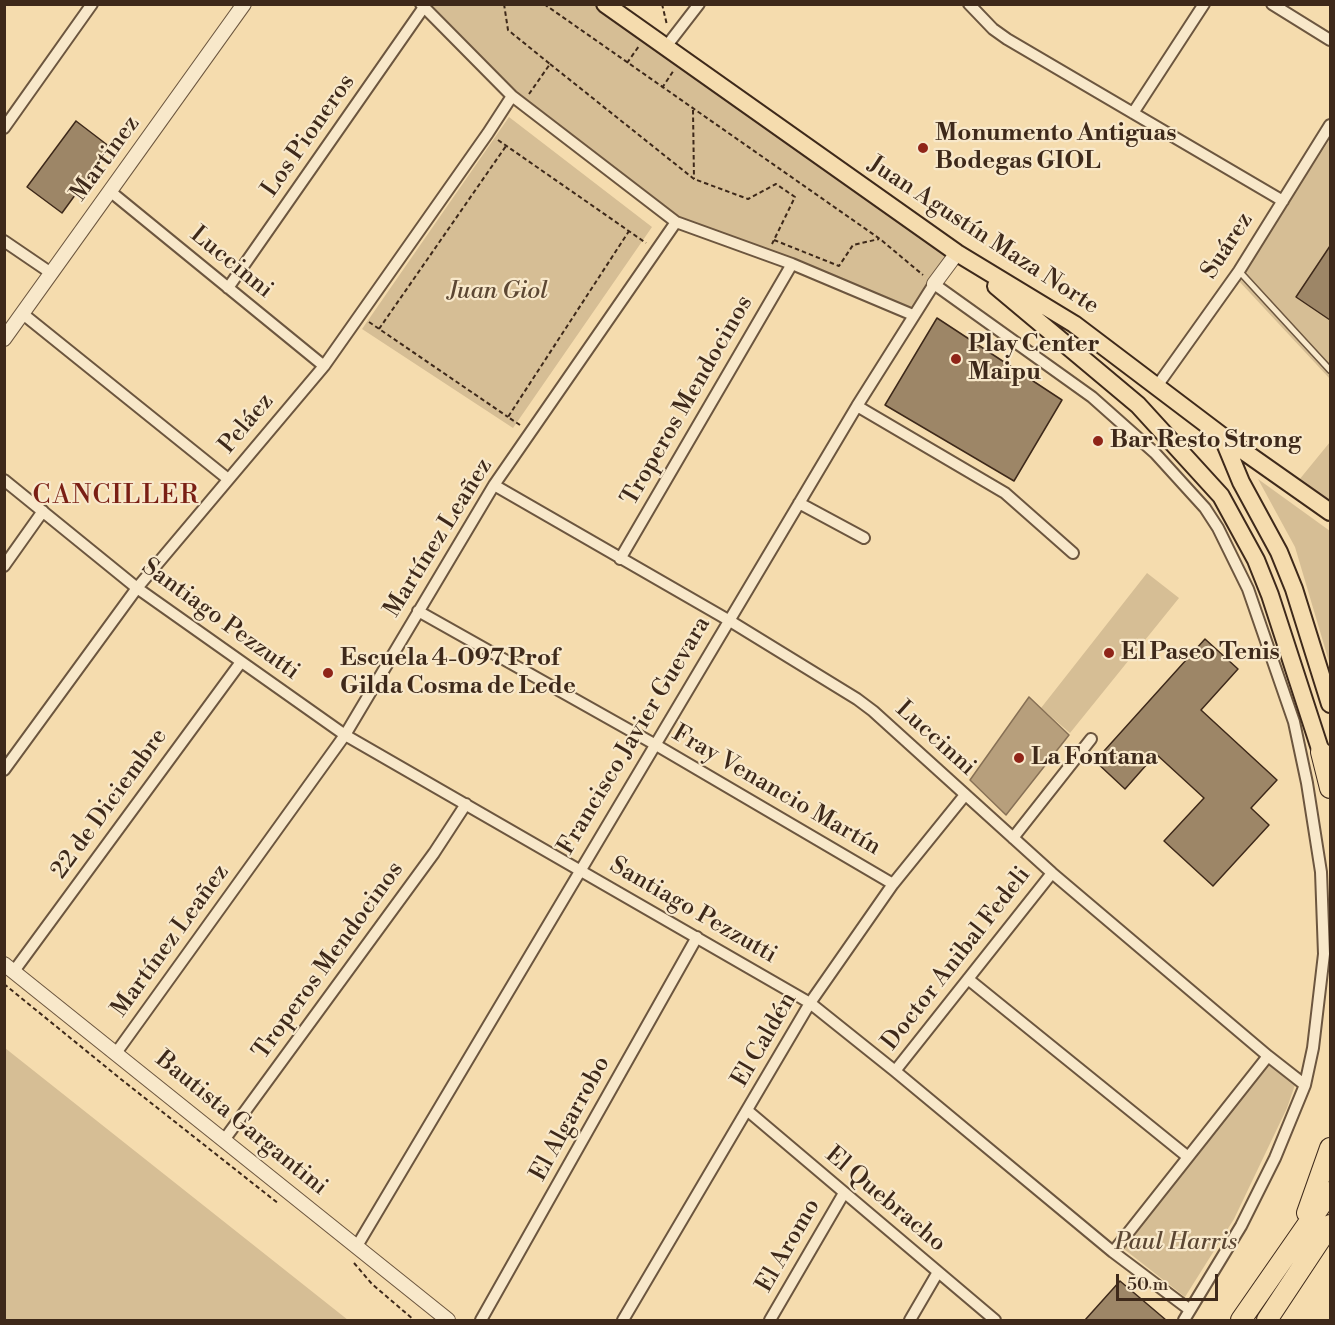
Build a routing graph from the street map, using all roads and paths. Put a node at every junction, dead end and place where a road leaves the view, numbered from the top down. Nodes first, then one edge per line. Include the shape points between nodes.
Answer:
1 (92, 4) edge
2 (244, 4) edge
3 (504, 4) edge
4 (544, 4) edge
5 (605, 4) edge
6 (662, 4) edge
7 (699, 4) edge
8 (969, 4) edge
9 (1204, 4) edge
10 (1272, 4) edge
11 (423, 6) edge
12 (646, 34) junction
13 (1330, 40) edge
14 (668, 44) junction
15 (681, 59) junction
16 (627, 63) junction
17 (550, 64) junction
18 (662, 88) junction
19 (512, 96) junction
20 (522, 104) junction
21 (693, 110) junction
22 (1133, 113) junction
23 (1330, 125) edge
24 (4, 128) edge
25 (488, 133) junction
26 (506, 146) junction
27 (694, 179) junction
28 (111, 192) junction
29 (1282, 201) junction
30 (676, 222) junction
31 (629, 231) junction
32 (880, 239) junction
33 (774, 240) junction
34 (4, 241) edge
35 (656, 250) junction
36 (957, 252) junction
37 (768, 255) junction
38 (792, 264) junction
39 (1239, 271) junction
40 (51, 273) junction
41 (933, 284) junction
42 (228, 288) junction
43 (23, 314) junction
44 (912, 315) junction
45 (4, 339) edge
46 (324, 366) junction
47 (1330, 370) edge
48 (1157, 386) junction
49 (857, 405) junction
50 (508, 417) junction
51 (530, 432) junction
52 (1222, 436) junction
53 (228, 479) junction
54 (4, 480) edge
55 (494, 485) junction
56 (799, 502) junction
57 (44, 511) junction
58 (1330, 512) edge
59 (864, 538) dead end
60 (1073, 554) dead end
61 (620, 559) junction
62 (4, 566) edge
63 (137, 588) junction
64 (418, 611) junction
65 (729, 621) junction
66 (241, 662) junction
67 (1330, 704) edge
68 (345, 735) junction
69 (1091, 739) dead end
70 (656, 745) junction
71 (1321, 752) junction
72 (4, 770) edge
73 (1330, 770) edge
74 (1330, 788) edge
75 (964, 795) junction
76 (466, 804) junction
77 (1013, 838) junction
78 (581, 872) junction
79 (1052, 873) junction
80 (893, 884) junction
81 (697, 937) junction
82 (9, 968) edge
83 (968, 979) junction
84 (4, 984) edge
85 (810, 1003) junction
86 (116, 1053) junction
87 (1268, 1056) junction
88 (895, 1071) junction
89 (1305, 1085) junction
90 (748, 1111) junction
91 (224, 1140) junction
92 (1330, 1148) edge
93 (1188, 1157) junction
94 (1330, 1192) edge
95 (844, 1193) junction
96 (279, 1203) dead end
97 (1330, 1225) edge
98 (1330, 1235) edge
99 (1306, 1243) junction
100 (357, 1246) junction
101 (1113, 1252) junction
102 (348, 1258) dead end
103 (938, 1272) junction
104 (1190, 1310) junction
105 (414, 1320) edge
106 (448, 1320) edge
107 (481, 1320) edge
108 (623, 1320) edge
109 (770, 1320) edge
110 (910, 1320) edge
111 (995, 1320) edge
112 (1184, 1320) edge
113 (1241, 1320) edge
114 (1267, 1320) edge

1 - 24 street
2 - 28 street, Martinez
3 - 17 path via 508,30
4 - 16 path
5 - 12 main road, Juan Agustín Maza Norte
6 - 14 path
7 - 14 street
8 - 22 street via 1007,39
9 - 22 street
10 - 13 street
11 - 19 street
11 - 42 street, Los Pioneros
12 - 14 main road, Juan Agustín Maza Norte
12 - 16 path
14 - 15 main road, Juan Agustín Maza Norte
15 - 18 path
15 - 36 main road, Juan Agustín Maza Norte
16 - 18 path
17 - 20 path
17 - 27 path
18 - 21 path
19 - 20 street
19 - 25 street, Peláez
20 - 30 street
21 - 27 path
21 - 32 path
22 - 29 street
23 - 29 street, Suárez
25 - 26 path
25 - 46 street, Peláez
26 - 31 path
26 - 50 path via 379,329
27 - 33 path via 748,199 776,184 795,197
28 - 40 street, Martinez
28 - 42 street, Luccinni
29 - 39 street, Suárez
30 - 35 street, Martínez Leañez
30 - 37 street
31 - 35 path
31 - 50 path
32 - 33 path via 853,245 839,266
32 - 41 path
33 - 37 path
34 - 40 street
35 - 51 street, Martínez Leañez
36 - 41 street, Francisco Javier Guevara
36 - 48 main road, Juan Agustín Maza Norte via 1074,324
36 - 71 main road via 1138,405 1221,496 1257,560
37 - 38 street
38 - 44 street
38 - 61 street, Troperos Mendocinos
39 - 47 lane
39 - 48 street, Suárez
40 - 43 street, Martinez
41 - 44 street, Francisco Javier Guevara
41 - 89 street via 1092,397 1155,453 1218,528 1248,589 1294,722 1321,872 1324,954
42 - 46 street, Luccinni
43 - 45 street, Martinez
43 - 53 street
44 - 49 street, Francisco Javier Guevara
46 - 53 street, Peláez
48 - 52 main road, Juan Agustín Maza Norte
49 - 56 street, Francisco Javier Guevara
49 - 60 street via 1005,493
50 - 51 path
51 - 55 street, Martínez Leañez
52 - 58 main road, Juan Agustín Maza Norte
52 - 67 main road via 1240,482 1279,552 1294,589
53 - 63 street, Peláez
54 - 57 street, Santiago Pezzutti
55 - 61 street, Luccinni
55 - 64 street, Martínez Leañez
56 - 59 street
56 - 65 street, Francisco Javier Guevara
57 - 62 street
57 - 63 street, Santiago Pezzutti
61 - 65 street, Luccinni
63 - 66 street, Santiago Pezzutti
63 - 72 street, Peláez
64 - 68 street, Martínez Leañez
64 - 70 street, Fray Venancio Martín
65 - 70 street, Francisco Javier Guevara
65 - 75 street, Luccinni via 857,699
66 - 68 street, Santiago Pezzutti
66 - 82 street, 22 de Diciembre
68 - 76 street, Santiago Pezzutti
68 - 86 street, Martínez Leañez
69 - 77 street
70 - 78 street, Francisco Javier Guevara
70 - 80 street, Fray Venancio Martín
71 - 73 main road
71 - 74 highway
75 - 77 street, Luccinni
75 - 80 street, El Caldén
76 - 78 street, Santiago Pezzutti
76 - 91 street, Troperos Mendocinos
77 - 79 street, Luccinni
78 - 81 street, Santiago Pezzutti
78 - 100 street, Francisco Javier Guevara
79 - 83 street, Doctor Anibal Fedeli
79 - 87 street, Luccinni
80 - 85 street, El Caldén
81 - 85 street, Santiago Pezzutti
81 - 107 street, El Algarrobo
82 - 86 street, Bautista Gargantini
83 - 88 street, Doctor Anibal Fedeli
83 - 93 street
84 - 96 path
85 - 88 street, Santiago Pezzutti
85 - 90 street, El Caldén
86 - 91 street, Bautista Gargantini
87 - 89 street, Luccinni
87 - 93 street
88 - 101 street, Santiago Pezzutti
89 - 104 street via 1275,1158
90 - 95 street, El Quebracho
90 - 108 street, El Caldén
91 - 100 street, Bautista Gargantini
92 - 99 highway
93 - 101 street
94 - 99 highway
95 - 103 street, El Quebracho
95 - 109 street, El Aromo
97 - 99 highway
98 - 99 highway
99 - 113 highway
99 - 114 highway
100 - 106 street, Bautista Gargantini
101 - 104 street, Santiago Pezzutti
102 - 105 path
103 - 110 street
103 - 111 street, El Quebracho
104 - 112 street

